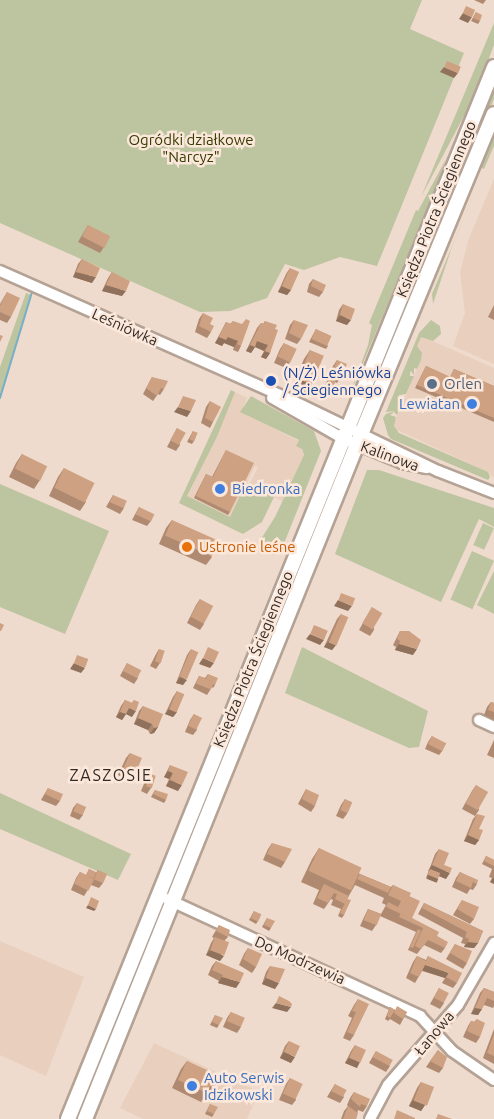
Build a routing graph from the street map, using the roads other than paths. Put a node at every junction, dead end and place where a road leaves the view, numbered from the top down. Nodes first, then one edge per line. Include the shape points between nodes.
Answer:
1 (494, 67) edge
2 (494, 114) edge
3 (0, 271) edge
4 (344, 432) junction
5 (359, 439) junction
6 (494, 493) edge
7 (479, 720) dead end
8 (494, 727) edge
9 (159, 893) junction
10 (172, 903) junction
11 (494, 943) edge
12 (437, 1032) junction
13 (494, 1080) edge
14 (68, 1119) edge
15 (85, 1119) edge
16 (369, 1119) edge

1 - 4 main road, Księdza Piotra Ściegiennego
2 - 5 main road, Księdza Piotra Ściegiennego
3 - 4 street, Leśniówka via 250,384
4 - 5 street, Kalinowa
4 - 9 main road, Księdza Piotra Ściegiennego
5 - 6 street, Kalinowa
5 - 10 main road, Księdza Piotra Ściegiennego
7 - 8 street
9 - 10 street, Do Modrzewia
9 - 14 main road, Księdza Piotra Ściegiennego
10 - 12 street, Do Modrzewia via 400,1005
10 - 15 main road, Księdza Piotra Ściegiennego
11 - 12 street, Łanowa via 458,1005
12 - 13 street, Do Modrzewia via 452,1051
12 - 16 street, Łanowa via 388,1085

